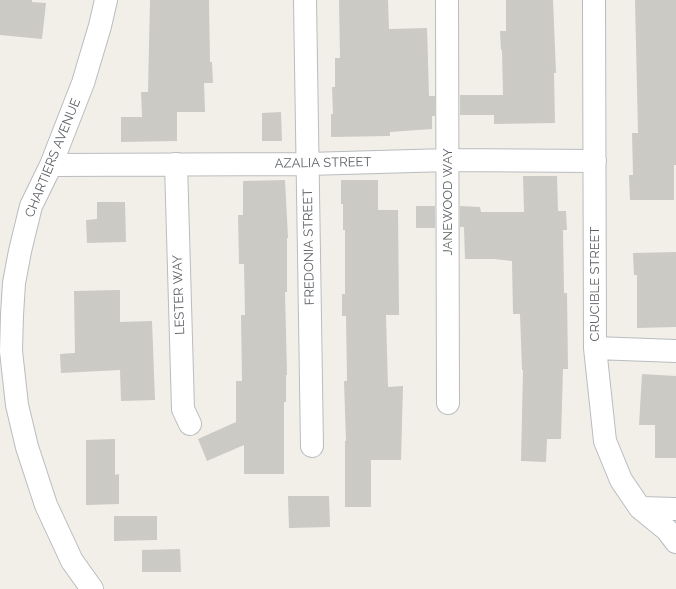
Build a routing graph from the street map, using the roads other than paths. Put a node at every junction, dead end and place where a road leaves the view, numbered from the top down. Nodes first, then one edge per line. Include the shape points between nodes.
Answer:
1 (106, 0) edge
2 (305, 0) edge
3 (447, 0) edge
4 (594, 0) edge
5 (448, 160) junction
6 (595, 161) junction
7 (176, 164) junction
8 (308, 164) junction
9 (51, 165) junction
10 (595, 348) junction
11 (676, 351) edge
12 (448, 403) dead end
13 (190, 424) dead end
14 (312, 446) dead end
15 (640, 508) junction
16 (676, 509) edge
17 (676, 542) edge
18 (92, 589) edge

1 - 9 street, CHARTIERS AVENUE via 83,83
2 - 8 street, FREDONIA STREET
3 - 5 street, JANEWOOD WAY
4 - 6 street, CRUCIBLE STREET
5 - 6 street, AZALIA STREET
5 - 8 street, AZALIA STREET
5 - 12 street, JANEWOOD WAY
6 - 10 street, CRUCIBLE STREET
7 - 8 street, AZALIA STREET
7 - 9 street, AZALIA STREET
7 - 13 street, LESTER WAY via 183,409
8 - 14 street, FREDONIA STREET
9 - 18 street, CHARTIERS AVENUE via 31,206 20,251 14,283 12,358 17,405 27,447 46,505 72,561
10 - 11 street
10 - 15 street, CRUCIBLE STREET via 605,441 621,480
15 - 16 street
15 - 17 street, CRUCIBLE STREET via 667,530

